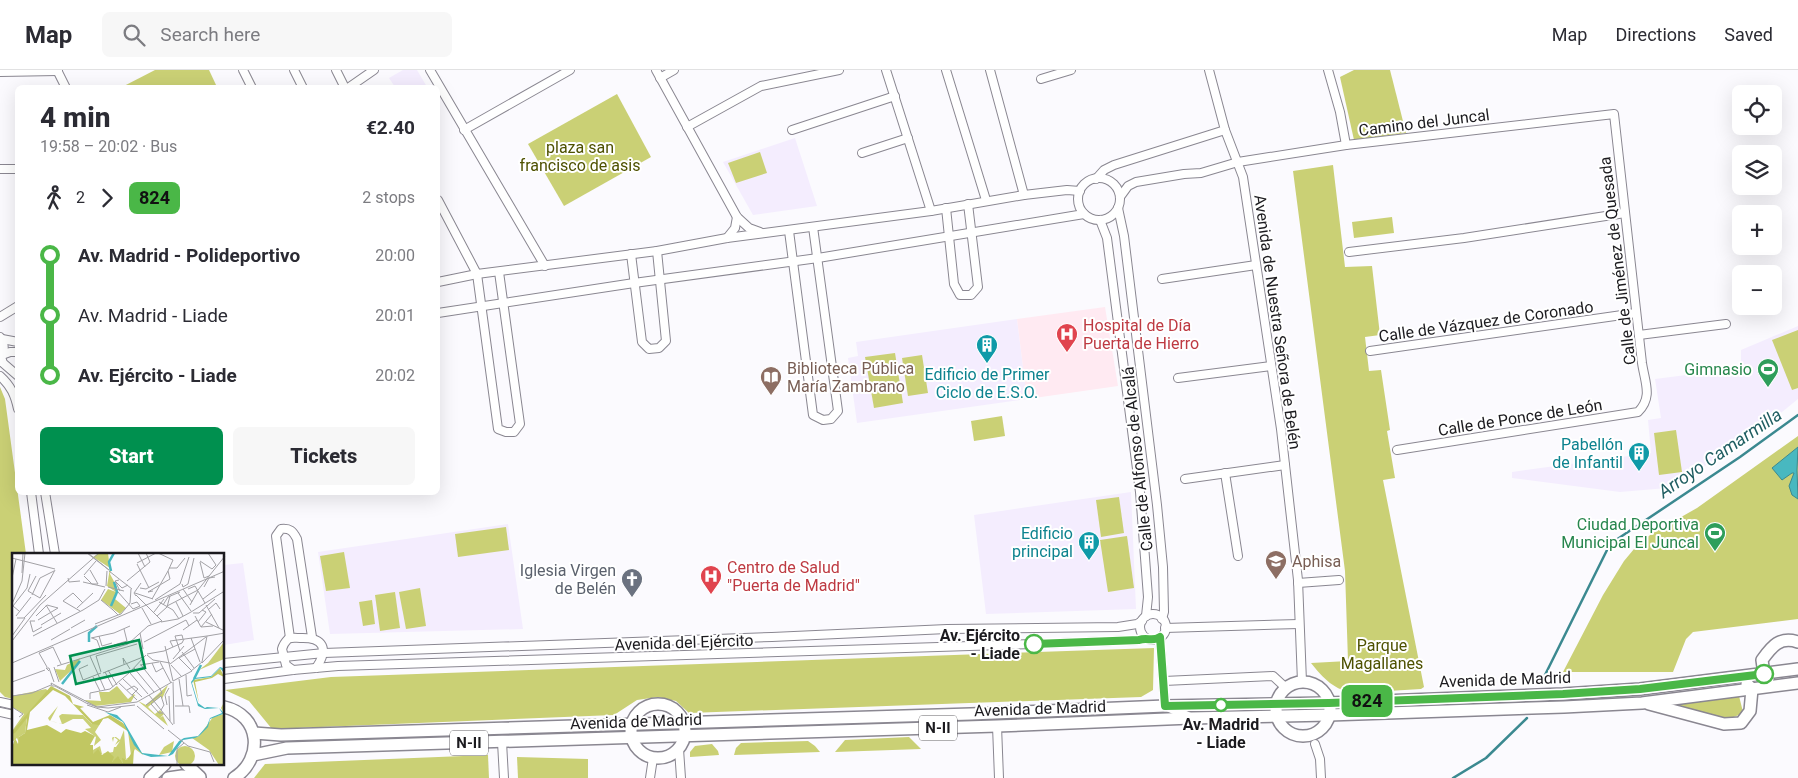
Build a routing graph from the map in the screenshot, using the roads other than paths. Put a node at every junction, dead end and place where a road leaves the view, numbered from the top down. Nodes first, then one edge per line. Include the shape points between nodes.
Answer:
1 (58, 70) edge
2 (243, 70) edge
3 (294, 70) edge
4 (336, 70) edge
5 (374, 70) edge
6 (430, 70) edge
7 (570, 70) edge
8 (656, 70) edge
9 (674, 70) edge
10 (839, 70) edge
11 (886, 70) edge
12 (946, 70) edge
13 (990, 70) edge
14 (1071, 70) edge
15 (1209, 70) edge
16 (1328, 70) edge
17 (0, 72) edge
18 (660, 78) junction
19 (1041, 79) dead end
20 (65, 85) edge
21 (250, 85) edge
22 (302, 85) edge
23 (344, 85) edge
24 (351, 85) edge
25 (436, 85) edge
26 (895, 96) junction
27 (440, 97) edge
28 (1614, 114) joint
29 (687, 126) junction
30 (464, 130) junction
31 (792, 130) dead end
32 (1225, 130) junction
33 (908, 138) junction
34 (1346, 145) junction
35 (862, 152) dead end
36 (1238, 162) junction
37 (0, 169) edge
38 (15, 169) edge
39 (1096, 179) junction
40 (1080, 191) junction
41 (1024, 194) junction
42 (1120, 197) junction
43 (986, 200) junction
44 (440, 204) edge
45 (968, 204) junction
46 (946, 208) junction
47 (1118, 208) junction
48 (931, 211) junction
49 (1625, 213) junction
50 (1084, 214) junction
51 (737, 217) junction
52 (1100, 220) junction
53 (813, 227) junction
54 (789, 231) junction
55 (762, 233) junction
56 (973, 234) junction
57 (949, 237) junction
58 (727, 238) junction
59 (656, 251) junction
60 (1349, 252) dead end
61 (631, 254) junction
62 (818, 258) junction
63 (793, 261) junction
64 (1256, 265) junction
65 (545, 266) junction
66 (499, 272) junction
67 (477, 274) junction
68 (1162, 279) dead end
69 (660, 280) junction
70 (440, 282) edge
71 (634, 283) junction
72 (504, 303) junction
73 (481, 306) junction
74 (15, 308) edge
75 (440, 313) edge
76 (1636, 313) junction
77 (0, 317) edge
78 (1726, 324) dead end
79 (1639, 335) junction
80 (1, 338) edge
81 (15, 341) edge
82 (1370, 351) dead end
83 (15, 352) edge
84 (1, 357) edge
85 (1271, 366) junction
86 (15, 373) edge
87 (0, 376) edge
88 (1178, 378) dead end
89 (15, 395) edge
90 (1645, 405) joint
91 (1397, 450) dead end
92 (1285, 465) junction
93 (1225, 473) junction
94 (1185, 479) dead end
95 (31, 495) edge
96 (45, 495) edge
97 (39, 553) edge
98 (55, 553) edge
99 (1238, 556) dead end
100 (1339, 580) dead end
101 (1298, 583) junction
102 (1144, 618) junction
103 (1162, 619) junction
104 (1299, 624) junction
105 (1165, 628) junction
106 (312, 637) junction
107 (1160, 637) junction
108 (290, 638) junction
109 (1146, 638) junction
110 (1798, 642) edge
111 (324, 653) junction
112 (283, 656) junction
113 (225, 663) edge
114 (316, 668) junction
115 (1798, 669) edge
116 (293, 670) junction
117 (1764, 674) junction
118 (1739, 677) junction
119 (225, 679) edge
120 (1164, 681) junction
121 (1302, 682) junction
122 (1798, 683) edge
123 (1775, 686) junction
124 (1286, 688) junction
125 (1752, 689) junction
126 (0, 702) edge
127 (1329, 703) junction
128 (1642, 703) junction
129 (1276, 704) junction
130 (12, 706) edge
131 (1165, 706) junction
132 (225, 707) edge
133 (1329, 715) junction
134 (1277, 717) junction
135 (1191, 718) junction
136 (685, 723) junction
137 (632, 724) junction
138 (997, 726) junction
139 (254, 733) junction
140 (686, 736) junction
141 (631, 737) junction
142 (502, 742) junction
143 (1315, 744) dead end
144 (679, 749) junction
145 (253, 755) junction
146 (653, 758) junction
147 (163, 766) edge
148 (188, 766) edge
149 (200, 777) edge
150 (150, 778) edge
151 (168, 778) edge
152 (234, 778) edge
153 (504, 778) edge
154 (650, 778) edge
155 (681, 778) edge
156 (999, 778) edge
157 (1321, 778) edge

1 - 17 street
1 - 20 street
2 - 21 street
3 - 22 street
4 - 23 street
5 - 24 street
6 - 25 street
7 - 30 street
8 - 18 street
9 - 18 street
10 - 29 street via 761,86
11 - 26 street
12 - 43 street
13 - 41 street
14 - 19 street
15 - 32 street, Avenida de Nuestra Señora de Belén
16 - 34 street
18 - 29 street
26 - 31 street
26 - 33 street
27 - 30 street
28 - 34 street, Camino del Juncal
28 - 49 street, Calle de Jiménez de Quesada
29 - 51 street
30 - 65 street
32 - 36 street, Avenida de Nuestra Señora de Belén
32 - 39 street via 1114,165
33 - 35 street
33 - 48 street
34 - 36 street, Camino del Juncal
36 - 42 street, Camino del Juncal via 1201,173 1136,182 1128,186
36 - 64 street, Avenida de Nuestra Señora de Belén
37 - 38 street
39 - 40 street
39 - 42 street via 1109,181
40 - 41 street
40 - 50 street via 1079,205
41 - 43 street
42 - 47 street
43 - 45 street
44 - 67 street
45 - 46 street
45 - 56 street
46 - 48 street
46 - 57 street
47 - 52 street via 1113,215
47 - 103 street, Calle de Alfonso de Alcalá via 1158,505 1163,567
48 - 53 street
49 - 60 street
49 - 76 street, Calle de Jiménez de Quesada
50 - 52 street
50 - 56 street
51 - 55 street via 749,228
51 - 58 street via 735,228
52 - 102 street, Calle de Alfonso de Alcalá via 1107,238 1140,487 1148,596
53 - 54 street
53 - 62 street
54 - 55 street
54 - 63 street
55 - 58 street
56 - 57 street
56 - 57 street via 978,287 971,295 960,295 954,284
57 - 62 street
58 - 59 street
59 - 61 street
59 - 69 street
61 - 65 street
61 - 71 street
62 - 63 street
62 - 63 street via 838,411 831,419 822,420 813,415
63 - 69 street
64 - 68 street
64 - 85 street, Avenida de Nuestra Señora de Belén
65 - 66 street
66 - 67 street
66 - 72 street
67 - 70 street
67 - 73 street
69 - 71 street
69 - 71 street via 666,341 654,349 648,349 642,342
71 - 72 street
72 - 73 street
72 - 73 street via 520,424 514,432 498,429
73 - 75 street
74 - 77 street
76 - 79 street, Calle de Jiménez de Quesada
76 - 82 street, Calle de Vázquez de Coronado
78 - 79 street
79 - 90 street, Calle de Jiménez de Quesada via 1648,398
80 - 81 street
80 - 84 street via 4,344
83 - 84 street
84 - 86 street
85 - 88 street
85 - 92 street, Avenida de Nuestra Señora de Belén
87 - 89 street
90 - 91 street, Calle de Ponce de León via 1638,412
92 - 93 street
92 - 101 street, Avenida de Nuestra Señora de Belén
93 - 94 street
93 - 99 street
95 - 97 street
96 - 98 street
100 - 101 street
101 - 104 street, Avenida de Nuestra Señora de Belén
102 - 103 street via 1155,615
102 - 109 street via 1140,630
102 - 111 street, Avenida del Ejército via 1137,624 1118,627 947,629
103 - 105 street
104 - 105 street
104 - 121 street, Avenida de Nuestra Señora de Belén
105 - 107 street
106 - 108 street
106 - 108 street via 297,539 287,528 280,529 276,536
106 - 111 street via 322,645
107 - 109 street
107 - 120 street
108 - 112 street via 282,649
109 - 114 street, Avenida del Ejército
110 - 117 main road via 1780,641 1772,646 1762,660
111 - 112 street, Avenida del Ejército
111 - 114 street
112 - 113 street, Avenida del Ejército
112 - 116 street via 286,665
114 - 116 street, Avenida del Ejército
115 - 117 main road, Avenida de Madrid / N-II
116 - 119 street, Avenida del Ejército
117 - 118 main road, Avenida de Madrid / N-II
117 - 123 main road
118 - 125 main road
118 - 127 main road, Avenida de Madrid / N-II via 1563,694
120 - 124 street via 1272,676
120 - 131 street
121 - 124 main road
121 - 127 main road via 1316,685
122 - 123 main road, Avenida de Madrid / N-II
123 - 125 main road, Avenida de Madrid / N-II
124 - 129 main road
125 - 128 main road, Avenida de Madrid / N-II
125 - 128 main road via 1750,711 1741,723 1724,724
126 - 130 street
127 - 129 main road, Avenida de Madrid / N-II
127 - 133 main road
128 - 133 main road, Avenida de Madrid / N-II
129 - 131 main road, Avenida de Madrid / N-II
129 - 134 main road
131 - 135 street
131 - 136 main road, Avenida de Madrid / N-II
132 - 139 main road via 237,712
133 - 134 main road, Avenida de Madrid / N-II
133 - 134 main road via 1322,728 1305,735 1288,731
134 - 135 main road, Avenida de Madrid / N-II
135 - 138 main road, Avenida de Madrid / N-II
136 - 137 main road, Avenida de Madrid / N-II
136 - 137 main road via 670,706 656,703 644,708
136 - 140 main road
137 - 139 main road, Avenida de Madrid / N-II via 281,735
137 - 141 main road
138 - 140 main road, Avenida de Madrid / N-II
138 - 156 street
139 - 145 main road
140 - 141 main road, Avenida de Madrid / N-II
140 - 144 main road
141 - 142 main road, Avenida de Madrid / N-II
141 - 146 main road via 636,747
142 - 145 main road, Avenida de Madrid / N-II via 287,748
142 - 153 street
143 - 157 street
144 - 146 main road via 664,758
144 - 155 street
145 - 152 main road via 246,769
146 - 154 street
147 - 150 main road
148 - 149 main road
149 - 151 main road

